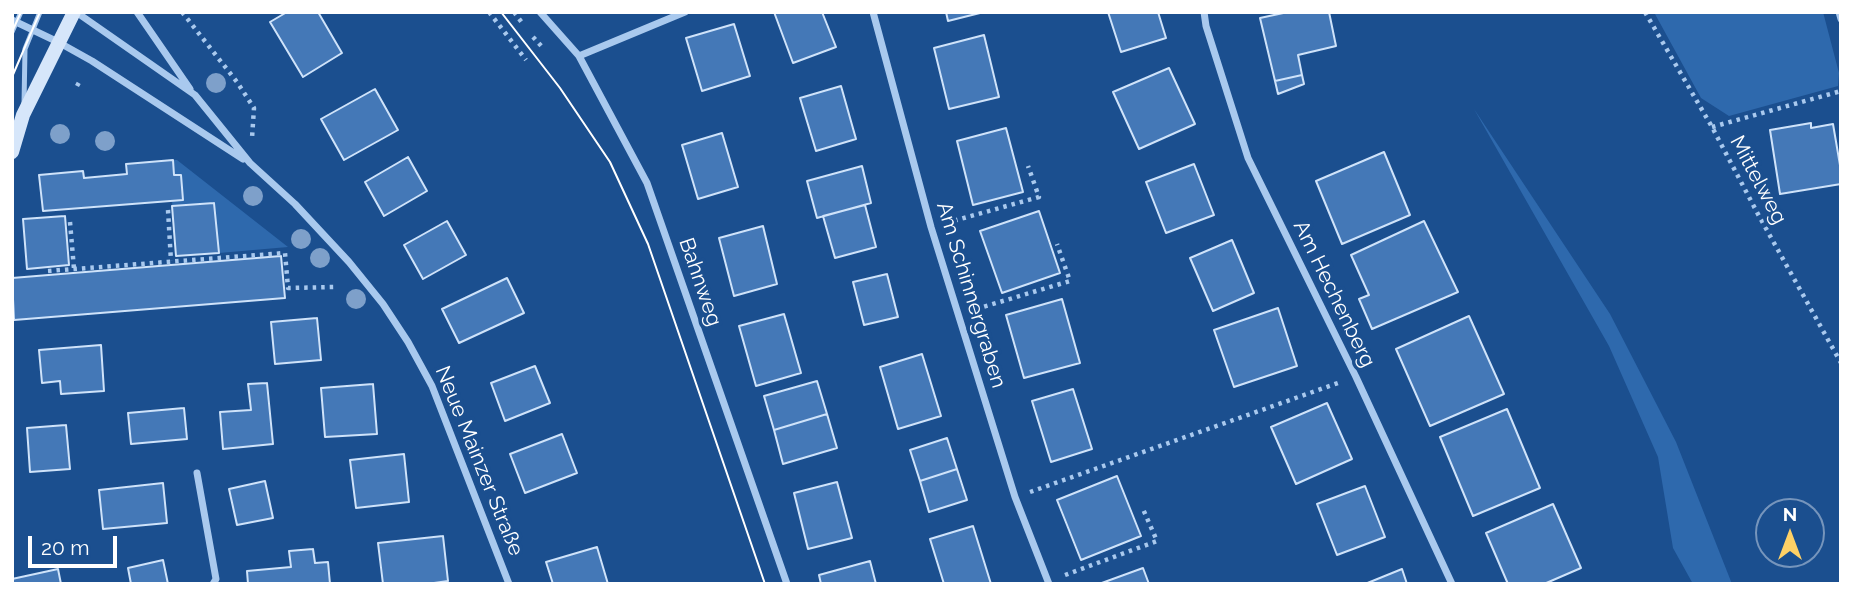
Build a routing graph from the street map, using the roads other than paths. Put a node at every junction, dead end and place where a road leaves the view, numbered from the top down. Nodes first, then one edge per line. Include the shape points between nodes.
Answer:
1 (21, 12) edge
2 (40, 12) edge
3 (75, 12) edge
4 (137, 12) edge
5 (540, 12) edge
6 (685, 12) edge
7 (873, 12) edge
8 (1204, 12) edge
9 (1839, 12) edge
10 (1841, 19) edge
11 (15, 20) edge
12 (33, 29) junction
13 (12, 32) edge
14 (58, 42) junction
15 (579, 56) junction
16 (195, 95) junction
17 (23, 115) junction
18 (12, 152) edge
19 (250, 163) junction
20 (197, 473) dead end
21 (1048, 583) edge
22 (213, 584) edge
23 (509, 584) edge
24 (787, 584) edge
25 (1452, 584) edge

1 - 11 lane
2 - 12 lane
3 - 14 main road
3 - 16 street, Neue Mainzer Straße
4 - 16 street
5 - 15 street, Bahnweg
6 - 15 street
7 - 21 street, Am Schinnergraben via 931,227 1016,497
8 - 25 street, Am Hechenberg via 1248,158
9 - 10 street
11 - 12 street, Neue Mainzer Straße
11 - 13 lane
12 - 14 street, Neue Mainzer Straße
12 - 17 lane via 25,49
14 - 17 main road
14 - 19 street, Neue Mainzer Straße
15 - 24 street, Bahnweg via 647,183
16 - 19 street, Neue Mainzer Straße
17 - 18 main road
19 - 23 street, Neue Mainzer Straße via 349,262 408,342 432,386
20 - 22 street via 216,579

